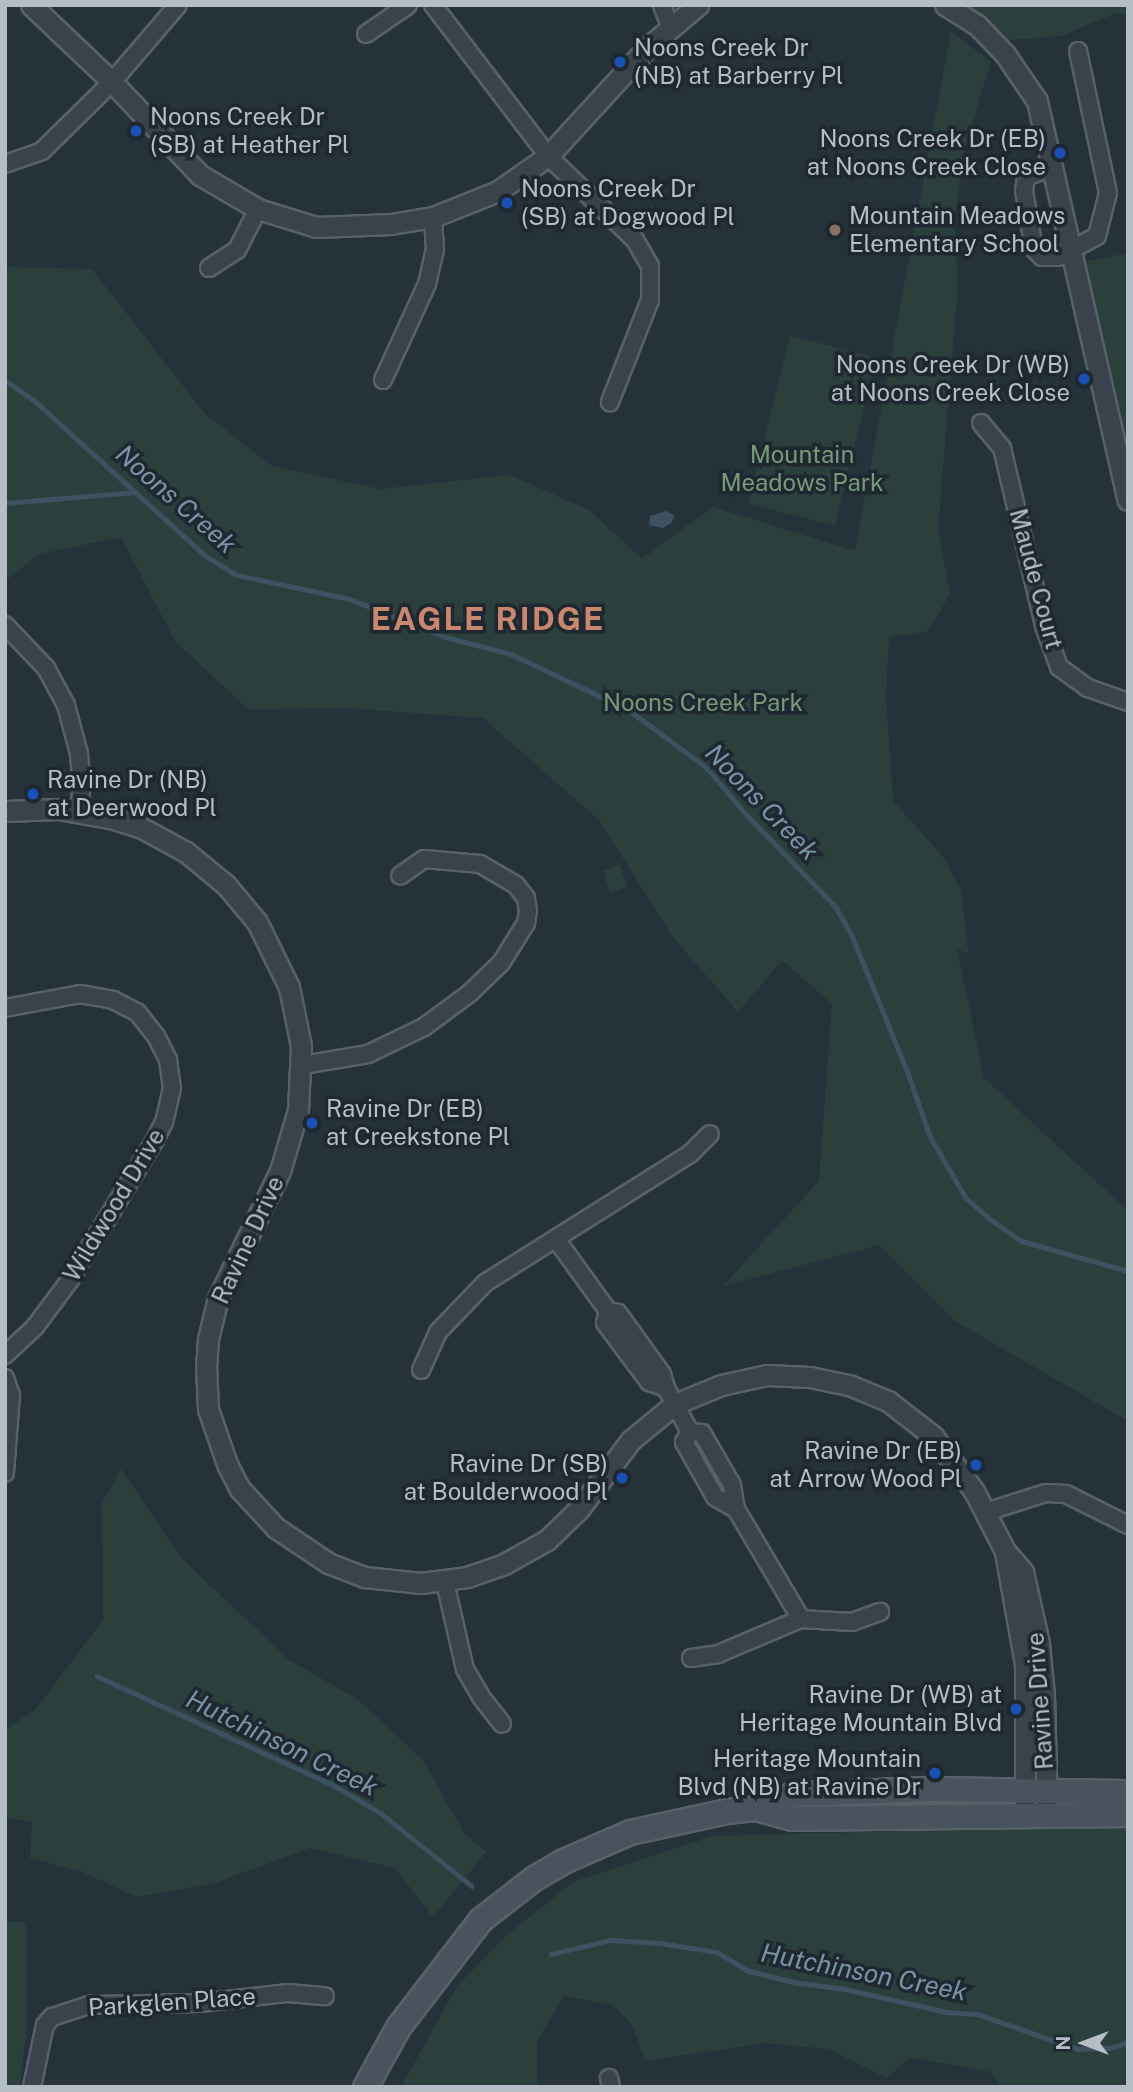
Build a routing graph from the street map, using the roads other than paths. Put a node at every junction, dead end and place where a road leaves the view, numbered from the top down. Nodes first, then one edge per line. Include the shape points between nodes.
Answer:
1 (31, 5) edge
2 (178, 5) edge
3 (408, 5) edge
4 (433, 5) edge
5 (662, 5) edge
6 (698, 5) edge
7 (945, 5) edge
8 (671, 28) junction
9 (366, 34) dead end
10 (1078, 51) dead end
11 (112, 82) junction
12 (548, 156) junction
13 (5, 164) edge
14 (1054, 167) junction
15 (258, 209) junction
16 (433, 216) junction
17 (1071, 250) junction
18 (209, 268) dead end
19 (383, 380) dead end
20 (610, 402) dead end
21 (981, 423) dead end
22 (1128, 500) edge
23 (5, 625) edge
24 (1128, 702) edge
25 (5, 811) edge
26 (78, 812) junction
27 (400, 876) dead end
28 (5, 1008) edge
29 (303, 1065) junction
30 (710, 1134) dead end
31 (556, 1239) junction
32 (5, 1355) edge
33 (421, 1370) dead end
34 (5, 1378) edge
35 (671, 1396) junction
36 (5, 1473) edge
37 (986, 1512) junction
38 (1128, 1525) edge
39 (445, 1582) junction
40 (880, 1612) dead end
41 (801, 1619) junction
42 (691, 1658) dead end
43 (502, 1724) dead end
44 (1036, 1791) junction
45 (1128, 1792) edge
46 (755, 1808) junction
47 (1128, 1814) edge
48 (1036, 1816) junction
49 (325, 1996) dead end
50 (33, 2087) edge
51 (365, 2087) edge

1 - 11 street
2 - 11 street
3 - 9 street
4 - 12 street
5 - 8 street
6 - 8 street
7 - 14 street via 977,25 1005,54 1037,101
8 - 12 street
10 - 17 street via 1108,193 1097,236
11 - 13 street via 42,151
11 - 15 street via 200,175
12 - 16 street via 498,191
12 - 20 street via 635,240 650,266 650,300
14 - 17 street
14 - 17 street via 1026,177 1024,191 1034,249 1042,257 1058,257
15 - 16 street via 316,226 391,224
15 - 18 street via 237,250
16 - 19 street via 435,249 427,284
17 - 22 street
21 - 24 street, Maude Court via 1002,448 1044,626 1059,667 1088,688
23 - 26 street via 46,668 65,705 79,754 82,786
25 - 26 street, Ravine Drive via 58,808
26 - 29 street, Ravine Drive via 162,837 211,871 239,899 268,941 289,987
27 - 29 street via 424,859 480,864 521,891 528,911 526,923 501,962 470,993 424,1027 368,1054
28 - 32 street, Wildwood Drive via 80,994 113,1000 146,1021 168,1060 172,1088 155,1140 70,1280 34,1327
29 - 39 street, Ravine Drive via 289,1150 223,1284 213,1314 206,1365 213,1430 246,1497 307,1552 365,1577 401,1583
30 - 31 street via 690,1154
31 - 33 street via 485,1283 438,1332
31 - 35 street via 608,1311 618,1313 662,1374
34 - 36 street via 11,1395
35 - 37 street, Ravine Drive via 767,1375 849,1385 888,1401 933,1436
35 - 39 street, Ravine Drive via 547,1540 504,1564
35 - 41 street via 690,1432 702,1433 732,1485 736,1508
37 - 38 street via 1046,1493 1066,1494
37 - 44 street, Ravine Drive via 1005,1551 1023,1572 1039,1643 1044,1695
39 - 43 street via 465,1669
40 - 41 street via 852,1622
41 - 42 street via 718,1654
44 - 45 main road
44 - 46 main road via 793,1794
44 - 48 street, Ravine Drive
46 - 48 main road via 793,1818
46 - 51 main road via 630,1832 534,1878 472,1927 398,2027
47 - 48 main road
49 - 50 street, Parkglen Place via 288,1993 200,2003 90,2005 52,2017 45,2025

